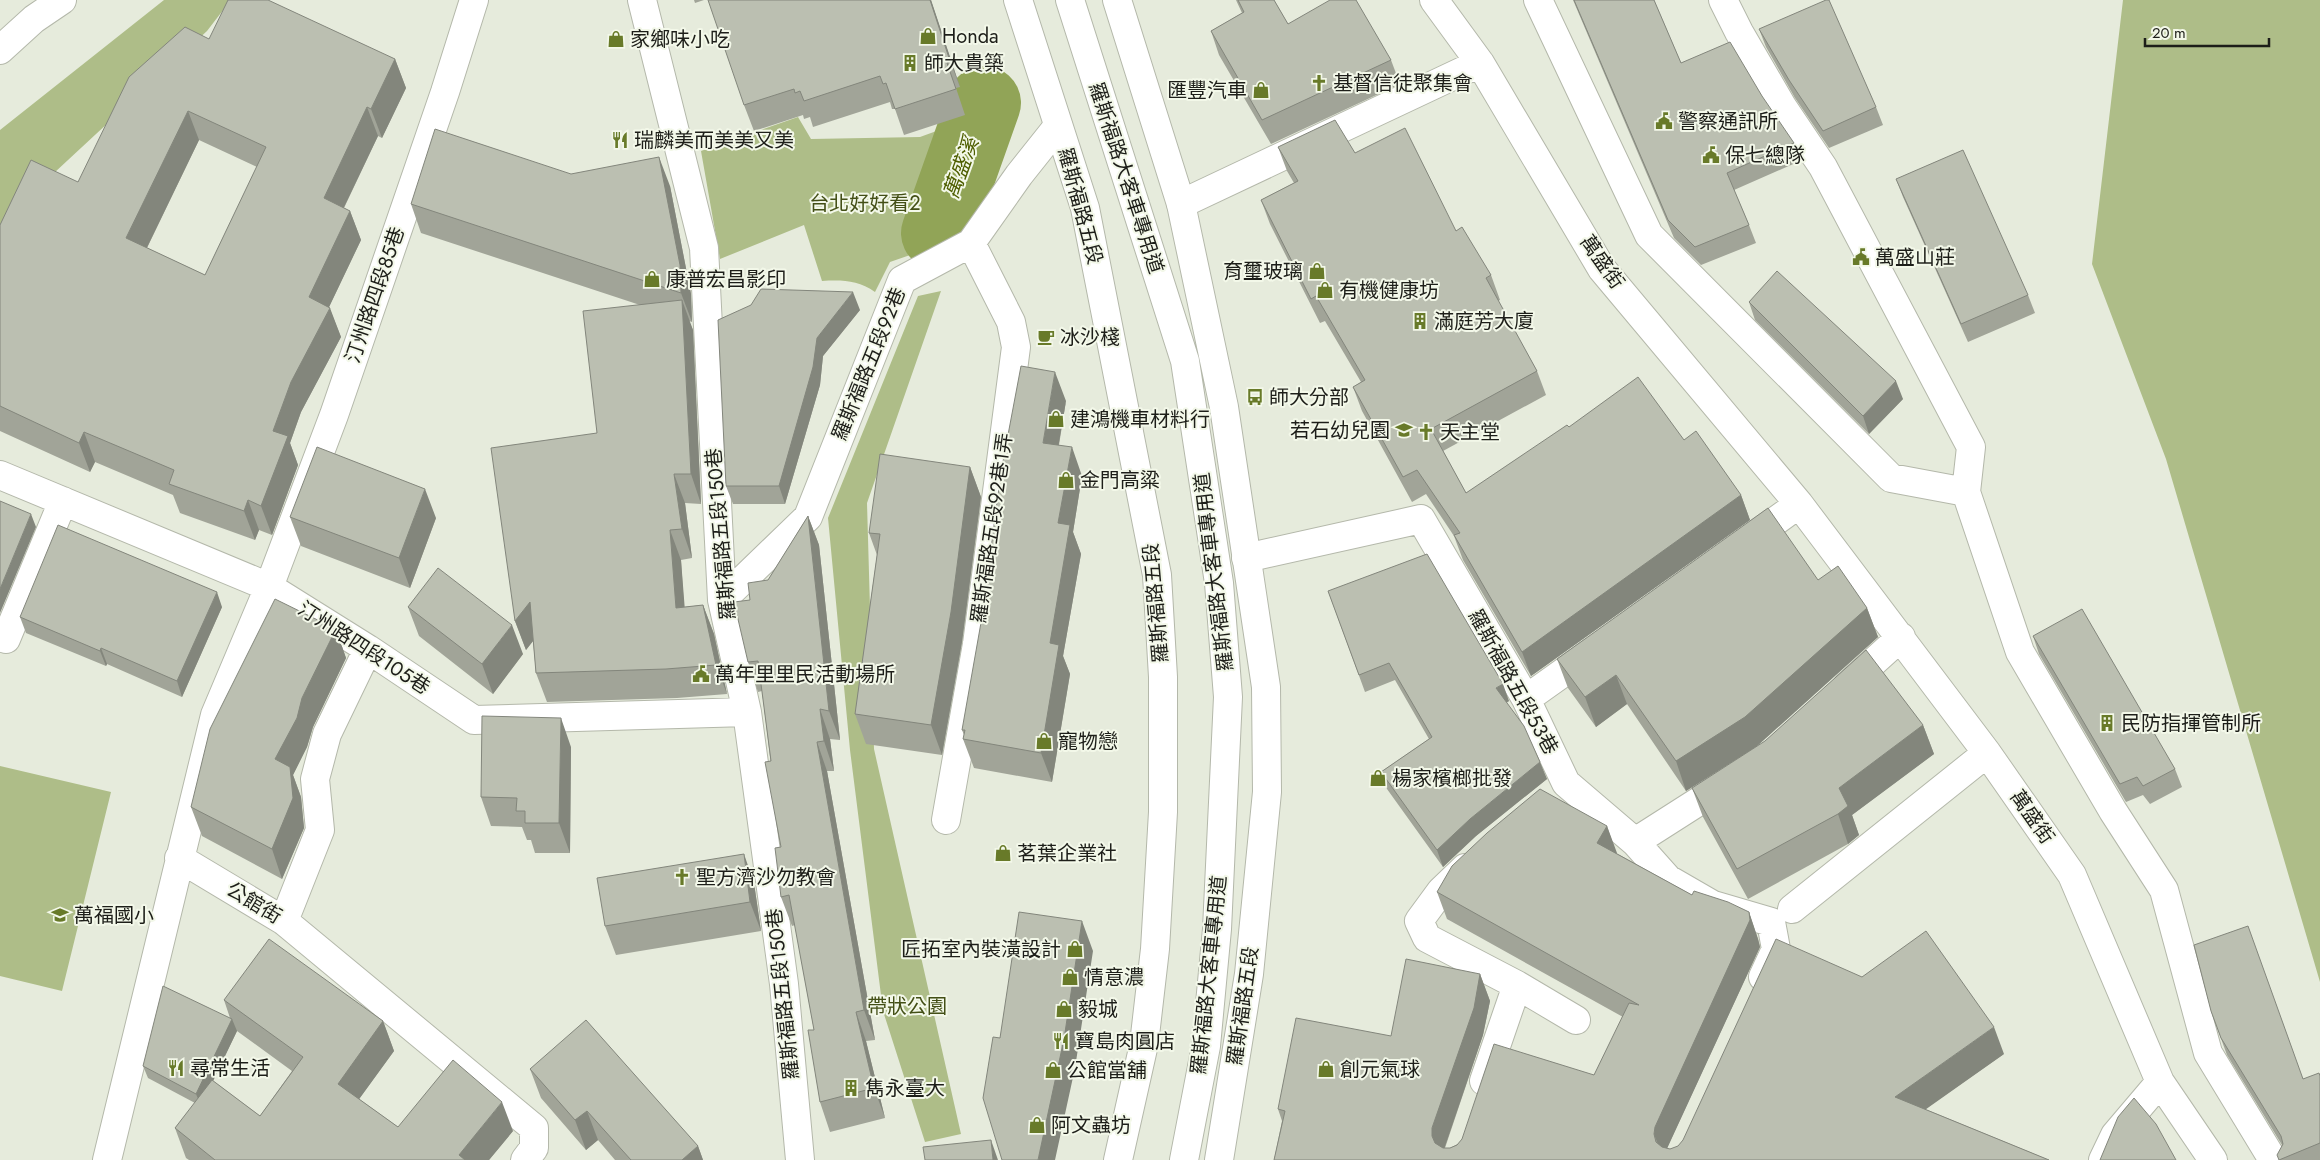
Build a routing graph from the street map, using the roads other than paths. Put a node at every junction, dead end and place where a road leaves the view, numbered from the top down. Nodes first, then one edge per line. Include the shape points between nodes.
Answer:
1 (62, 0) edge
2 (474, 0) edge
3 (642, 0) edge
4 (1018, 0) edge
5 (1070, 0) edge
6 (1117, 0) edge
7 (1434, 0) edge
8 (1538, 0) edge
9 (1723, 0) edge
10 (0, 50) edge
11 (1480, 62) junction
12 (1058, 126) junction
13 (1180, 204) junction
14 (971, 243) junction
15 (0, 475) edge
16 (1966, 492) junction
17 (63, 501) junction
18 (1799, 504) junction
19 (1727, 556) edge
20 (1246, 558) junction
21 (269, 587) junction
22 (722, 600) junction
23 (1614, 636) edge
24 (1901, 637) junction
25 (6, 639) dead end
26 (368, 649) junction
27 (1526, 699) junction
28 (1830, 701) edge
29 (746, 712) junction
30 (1987, 753) junction
31 (1749, 770) edge
32 (1566, 783) junction
33 (1544, 801) edge
34 (946, 820) dead end
35 (1635, 842) junction
36 (1486, 848) edge
37 (179, 858) junction
38 (1781, 915) junction
39 (284, 921) junction
40 (1517, 985) junction
41 (1751, 1002) edge
42 (1576, 1020) dead end
43 (2160, 1082) junction
44 (1476, 1105) edge
45 (109, 1159) edge
46 (525, 1160) edge
47 (800, 1160) edge
48 (1118, 1160) edge
49 (1184, 1160) edge
50 (1219, 1160) edge
51 (2103, 1160) edge
52 (2213, 1160) edge
53 (2273, 1160) edge

1 - 10 street via 34,19
2 - 21 street, 汀州路四段85巷 via 334,415
3 - 22 street, 羅斯福路五段150巷 via 704,248
4 - 12 street, 羅斯福路五段
5 - 49 street, 羅斯福路大客車專用道 via 1185,361 1218,582 1228,697 1217,929 1206,1046
6 - 13 street, 羅斯福路五段
7 - 11 street, 萬盛街
8 - 16 street via 1649,236 1891,478
9 - 16 street via 1782,106 1822,167 1971,447
11 - 13 street
11 - 18 street, 萬盛街 via 1602,269
12 - 14 street, 羅斯福路五段92巷
12 - 48 street, 羅斯福路五段 via 1085,208 1157,575 1163,812 1155,950 1144,1044
13 - 20 street, 羅斯福路五段 via 1224,407
14 - 22 street, 羅斯福路五段92巷 via 902,280 808,517
14 - 34 street, 羅斯福路五段92巷1弄 via 1011,322 1016,347 977,644
15 - 17 street, 汀州路四段105巷
16 - 53 street via 2020,652 2113,811 2164,890 2208,1053
17 - 21 street, 汀州路四段105巷
17 - 25 street
18 - 19 street
18 - 24 street, 萬盛街
20 - 27 street, 羅斯福路五段53巷 via 1421,519
20 - 50 street, 羅斯福路五段 via 1266,687 1268,792 1248,983
21 - 26 street, 汀州路四段105巷
21 - 37 street, 汀州路四段85巷 via 216,715
22 - 29 street, 羅斯福路五段150巷
23 - 27 street
24 - 28 street
24 - 30 street, 萬盛街
26 - 29 street, 汀州路四段105巷 via 474,720
26 - 39 street via 327,734 314,779 320,830
27 - 32 street, 羅斯福路五段53巷
29 - 47 street, 羅斯福路五段150巷 via 784,984
30 - 38 street
30 - 43 street, 萬盛街 via 2072,875
31 - 35 street
32 - 33 street
32 - 35 street, 羅斯福路五段53巷
35 - 38 street, 羅斯福路五段53巷 via 1668,879 1713,905
36 - 40 street via 1441,891 1419,921 1427,938
37 - 39 street, 公館街
37 - 45 street
38 - 41 street via 1776,949
39 - 46 street, 公館街 via 534,1128 534,1148
40 - 42 street
40 - 44 street
43 - 51 street via 2114,1135
43 - 52 street, 萬盛街

